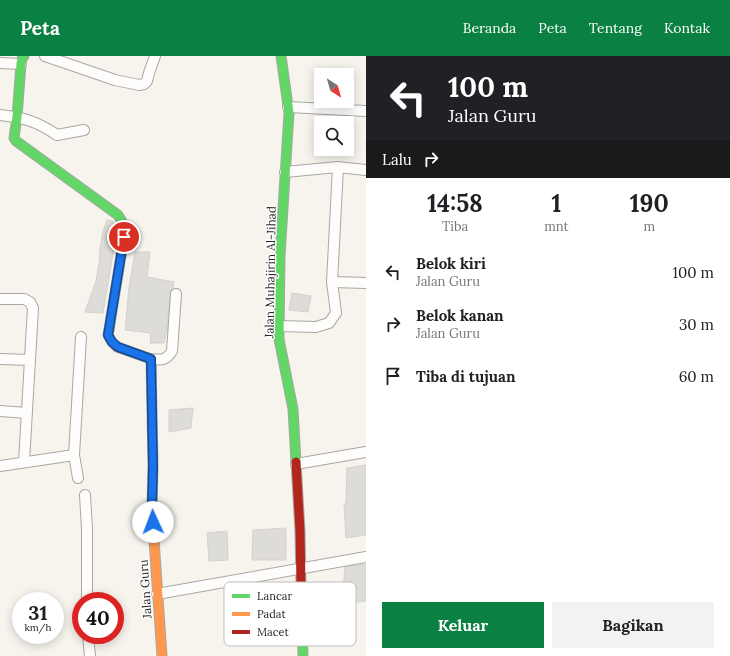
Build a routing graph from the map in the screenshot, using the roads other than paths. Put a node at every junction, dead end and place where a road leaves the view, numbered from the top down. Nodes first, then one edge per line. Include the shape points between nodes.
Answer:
1 (45, 56) edge
2 (155, 56) edge
3 (281, 56) edge
4 (22, 60) edge
5 (0, 63) edge
6 (288, 107) junction
7 (366, 111) edge
8 (0, 115) edge
9 (17, 117) junction
10 (84, 130) dead end
11 (338, 167) junction
12 (366, 170) edge
13 (285, 172) junction
14 (332, 282) junction
15 (366, 283) edge
16 (176, 294) dead end
17 (0, 299) edge
18 (279, 326) junction
19 (81, 337) dead end
20 (0, 359) edge
21 (151, 359) junction
22 (30, 360) junction
23 (0, 411) edge
24 (27, 413) junction
25 (366, 452) edge
26 (74, 455) junction
27 (24, 462) junction
28 (296, 464) junction
29 (0, 466) edge
30 (78, 478) dead end
31 (85, 495) dead end
32 (366, 557) edge
33 (301, 569) junction
34 (224, 582) edge
35 (226, 582) edge
36 (301, 582) edge
37 (87, 592) edge
38 (157, 594) junction
39 (89, 644) edge
40 (303, 646) edge
41 (90, 656) edge
42 (162, 656) edge
43 (303, 656) edge

1 - 2 street via 115,80 139,85 148,81
3 - 6 street, Jalan Muhajirin Al-Jihad
4 - 5 street
4 - 9 street
6 - 7 street
6 - 13 street, Jalan Muhajirin Al-Jihad
8 - 9 street
9 - 10 street via 43,125 57,135
9 - 21 street via 14,134 16,141 118,216 124,225 108,335 118,347
11 - 12 street
11 - 13 street
11 - 14 street
13 - 18 street, Jalan Muhajirin Al-Jihad
14 - 15 street
14 - 18 street via 336,313 329,323 316,327
16 - 21 street via 172,351 162,360
17 - 22 street via 24,299 30,302 33,308
18 - 28 street, Jalan Muhajirin Al-Jihad via 279,340 292,409
19 - 26 street
20 - 22 street
21 - 38 street, Jalan Guru via 152,507
22 - 24 street
23 - 24 street
24 - 27 street
25 - 28 street
26 - 27 street
26 - 30 street
27 - 29 street
28 - 33 street, Jalan Muhajirin Al-Jihad
31 - 37 street
32 - 33 street
33 - 35 street
33 - 36 street, Jalan Muhajirin Al-Jihad
34 - 38 street
38 - 42 street, Jalan Guru
39 - 41 street
40 - 43 street, Jalan Muhajirin Al-Jihad

